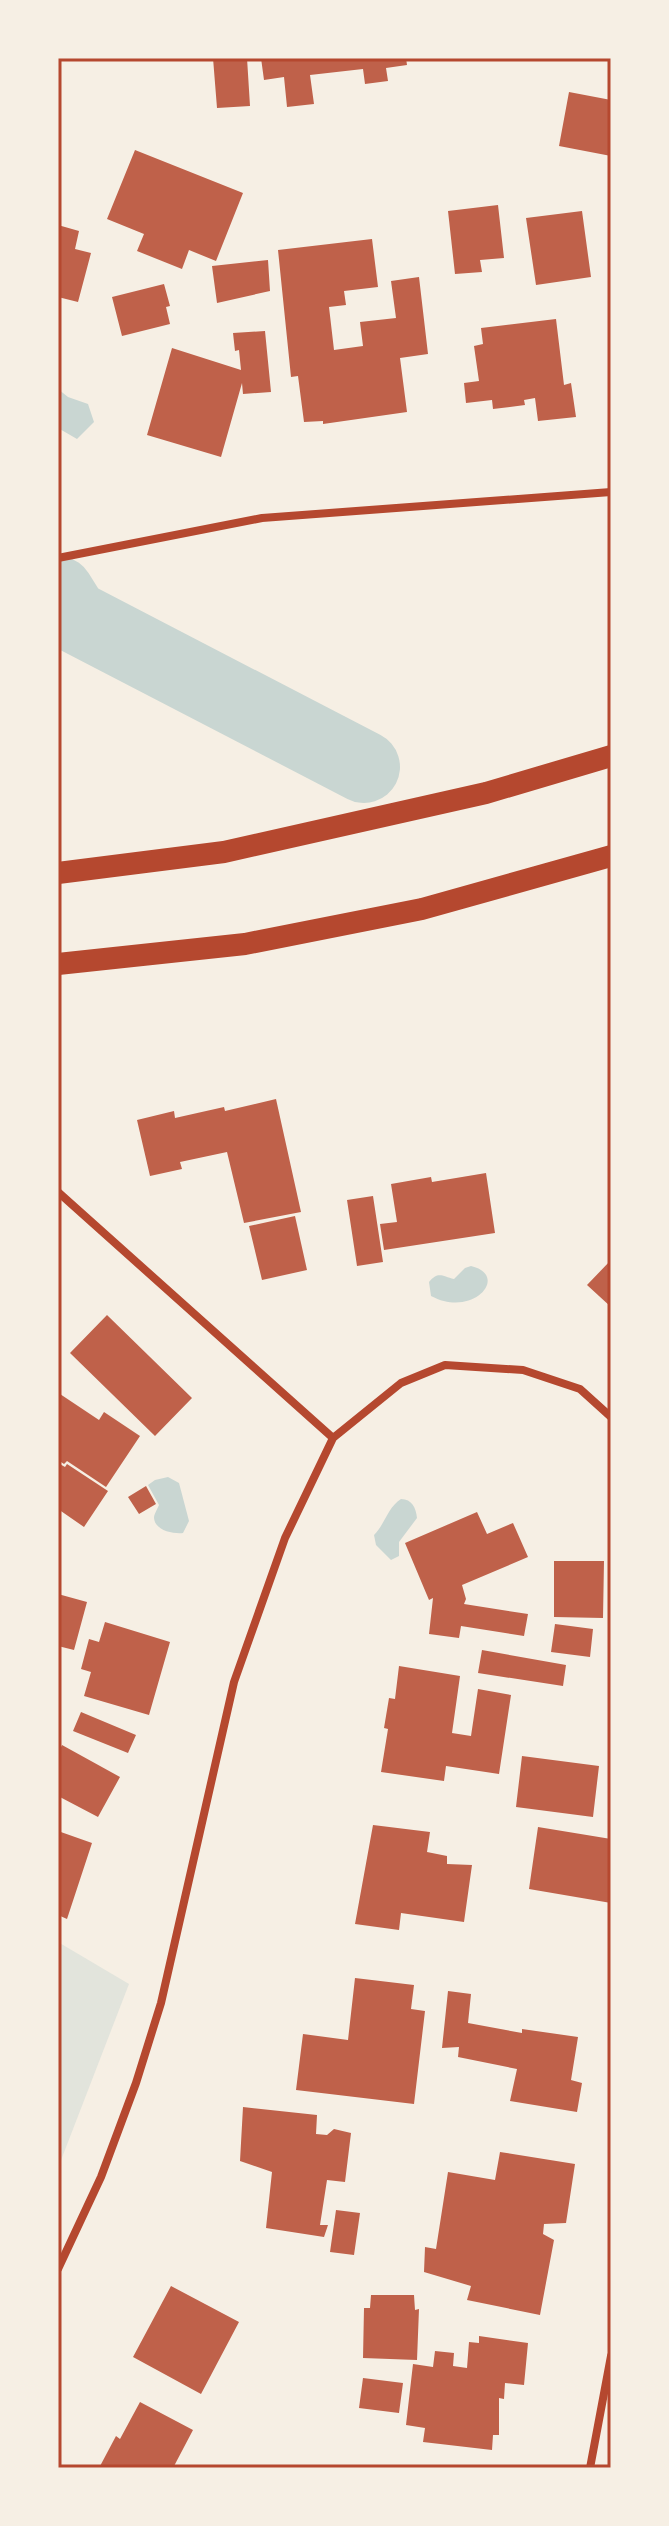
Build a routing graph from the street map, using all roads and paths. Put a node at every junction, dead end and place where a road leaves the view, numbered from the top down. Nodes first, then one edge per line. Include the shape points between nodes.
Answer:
1 (611, 492) edge
2 (58, 558) edge
3 (611, 756) edge
4 (611, 856) edge
5 (58, 873) edge
6 (58, 964) edge
7 (58, 1192) edge
8 (611, 1417) edge
9 (333, 1438) junction
10 (58, 2269) edge
11 (611, 2356) edge
12 (590, 2468) edge

1 - 2 street via 262,518
3 - 5 highway via 486,793 224,852
4 - 6 highway via 422,909 245,944
7 - 9 street
8 - 9 street via 580,1389 523,1370 445,1365 401,1383
9 - 10 street via 285,1538 234,1682 161,2003 101,2177
11 - 12 street

